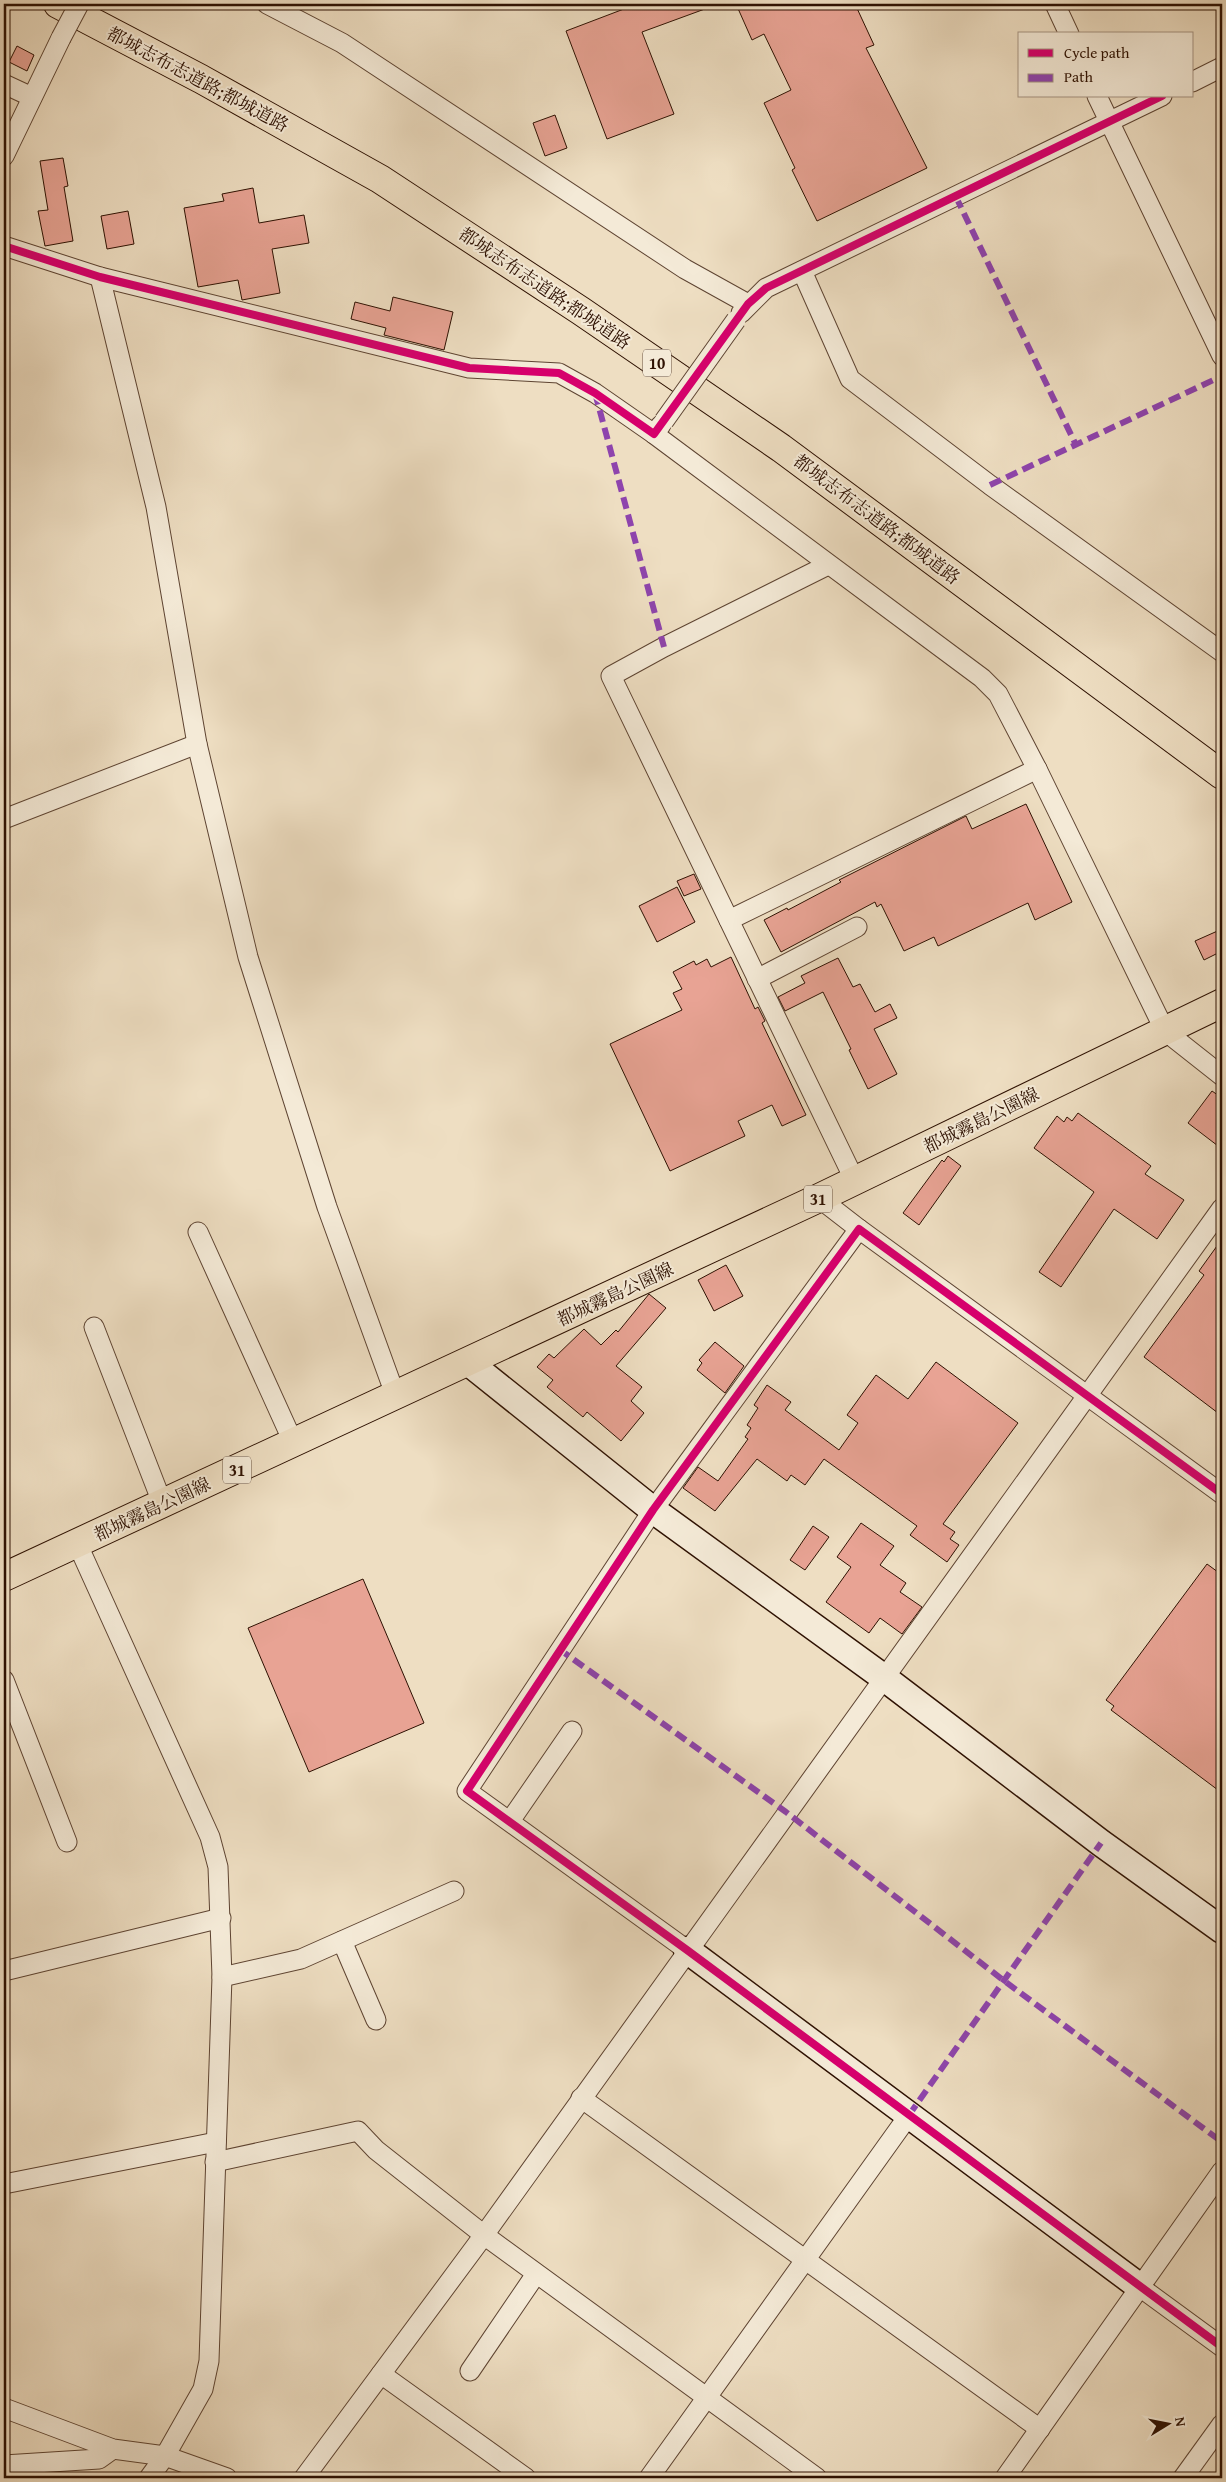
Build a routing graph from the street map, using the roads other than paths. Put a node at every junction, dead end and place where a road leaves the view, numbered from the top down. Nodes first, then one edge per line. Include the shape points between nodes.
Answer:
1 (58, 4) edge
2 (79, 4) edge
3 (266, 4) edge
4 (1055, 4) edge
5 (1068, 32) edge
6 (1222, 67) edge
7 (1194, 81) edge
8 (4, 84) edge
9 (32, 97) junction
10 (1098, 98) edge
11 (1158, 98) edge
12 (1109, 122) junction
13 (4, 156) edge
14 (4, 246) edge
15 (802, 271) junction
16 (100, 277) junction
17 (748, 304) junction
18 (1222, 356) edge
19 (659, 427) junction
20 (828, 565) junction
21 (1222, 652) edge
22 (197, 744) junction
23 (1037, 769) junction
24 (1222, 775) edge
25 (4, 819) edge
26 (729, 920) junction
27 (857, 928) dead end
28 (757, 979) junction
29 (1222, 1003) edge
30 (1165, 1031) junction
31 (1222, 1076) edge
32 (855, 1181) junction
33 (819, 1198) junction
34 (1222, 1208) edge
35 (859, 1229) junction
36 (198, 1232) dead end
37 (94, 1327) dead end
38 (468, 1362) junction
39 (1087, 1394) junction
40 (396, 1396) junction
41 (294, 1444) junction
42 (1222, 1494) edge
43 (163, 1504) junction
44 (653, 1510) junction
45 (77, 1544) junction
46 (5, 1572) edge
47 (883, 1677) junction
48 (4, 1680) edge
49 (572, 1731) dead end
50 (510, 1821) junction
51 (67, 1842) dead end
52 (454, 1891) dead end
53 (221, 1918) junction
54 (1222, 1930) edge
55 (342, 1941) junction
56 (687, 1950) junction
57 (4, 1970) edge
58 (222, 1977) junction
59 (376, 2020) dead end
60 (581, 2098) junction
61 (909, 2115) junction
62 (216, 2142) junction
63 (215, 2162) junction
64 (1222, 2172) edge
65 (4, 2184) edge
66 (484, 2235) junction
67 (805, 2259) junction
68 (536, 2274) junction
69 (1140, 2287) junction
70 (1222, 2347) edge
71 (470, 2371) dead end
72 (381, 2374) junction
73 (707, 2400) junction
74 (4, 2408) edge
75 (1222, 2424) edge
76 (1040, 2429) junction
77 (113, 2449) junction
78 (165, 2456) junction
79 (4, 2465) edge
80 (149, 2478) edge
81 (227, 2478) edge
82 (304, 2478) edge
83 (526, 2478) edge
84 (649, 2478) edge
85 (817, 2478) edge
86 (1004, 2478) edge
87 (1183, 2478) edge

1 - 24 main road, 都城志布志道路;都城道路 / 10 via 380,179 580,311 781,448
2 - 9 street, bridge
3 - 17 street via 342,44 684,269
4 - 5 street
6 - 7 street
8 - 9 street
9 - 13 street
10 - 12 street
11 - 12 street
12 - 15 street
12 - 18 street
14 - 16 street
15 - 17 street via 766,288
15 - 21 street via 850,379 990,486
16 - 19 street via 469,368 559,373
16 - 22 street via 156,507
17 - 19 street, bridge
19 - 20 street
20 - 23 street via 998,694
20 - 26 street via 612,676
22 - 25 street
22 - 40 street via 248,957 327,1207
23 - 26 street
23 - 30 street
26 - 28 street
27 - 28 street
28 - 32 street
29 - 30 main road, 都城霧島公園線 / 31
30 - 31 street
30 - 32 main road, 都城霧島公園線 / 31
32 - 33 main road, 都城霧島公園線 / 31
33 - 35 street
33 - 38 main road, 都城霧島公園線 / 31
34 - 39 street
35 - 39 street
35 - 44 street
36 - 41 street
37 - 43 street
38 - 40 main road, 都城霧島公園線 / 31
38 - 44 street
39 - 42 street
39 - 47 street
40 - 41 main road, 都城霧島公園線 / 31
41 - 43 main road, 都城霧島公園線 / 31
43 - 45 main road, 都城霧島公園線 / 31
44 - 47 street
44 - 50 street via 468,1791
45 - 46 main road, 都城霧島公園線 / 31
45 - 53 street via 210,1838 218,1867
47 - 54 street via 1101,1843
47 - 56 street
48 - 51 street
49 - 50 street
50 - 56 street
52 - 55 street
53 - 57 street
53 - 58 street
55 - 58 street via 301,1959
55 - 59 street
56 - 60 street
56 - 61 street
58 - 62 street
60 - 66 street
60 - 67 street
61 - 67 street
61 - 69 street
62 - 63 street
62 - 65 street
63 - 66 street via 358,2131 376,2150
63 - 78 street via 209,2361 203,2389
64 - 69 street
66 - 68 street
66 - 72 street
67 - 73 street
67 - 76 street
68 - 71 street
68 - 73 street
69 - 70 street
69 - 76 street
72 - 82 street
72 - 83 street
73 - 84 street
73 - 85 street
74 - 77 street
75 - 87 street
76 - 86 street
77 - 78 street
77 - 79 street via 99,2460
78 - 80 street
78 - 81 street

